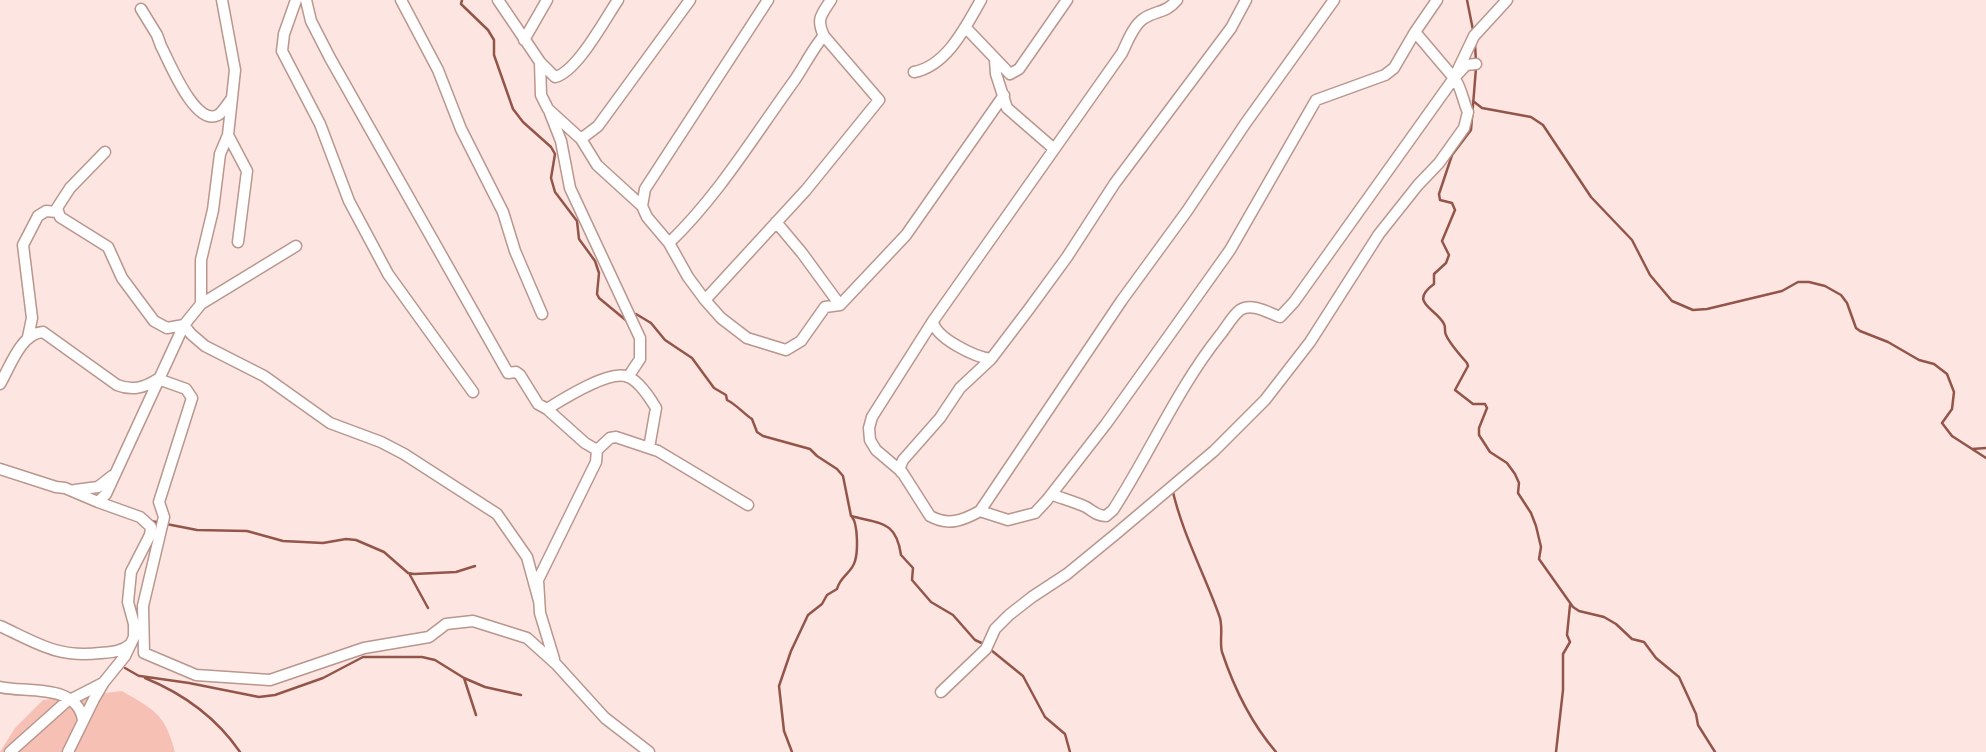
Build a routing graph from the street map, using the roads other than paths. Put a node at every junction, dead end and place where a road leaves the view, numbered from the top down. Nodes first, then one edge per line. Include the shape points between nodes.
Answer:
1 (222, 0) edge
2 (296, 0) edge
3 (306, 0) edge
4 (401, 0) edge
5 (498, 0) edge
6 (547, 0) edge
7 (618, 0) edge
8 (690, 0) edge
9 (768, 0) edge
10 (831, 0) edge
11 (981, 0) edge
12 (1067, 0) edge
13 (1177, 0) edge
14 (1246, 0) edge
15 (1334, 0) edge
16 (1437, 0) edge
17 (1507, 0) edge
18 (141, 9) dead end
19 (966, 28) junction
20 (1415, 32) junction
21 (824, 36) junction
22 (524, 40) junction
23 (995, 60) junction
24 (540, 62) junction
25 (1476, 64) dead end
26 (914, 72) dead end
27 (1454, 78) junction
28 (1004, 95) junction
29 (232, 97) junction
30 (548, 109) junction
31 (228, 135) junction
32 (581, 139) junction
33 (1053, 148) junction
34 (105, 152) dead end
35 (642, 206) junction
36 (57, 212) junction
37 (776, 222) junction
38 (238, 242) dead end
39 (669, 243) junction
40 (296, 246) dead end
41 (705, 300) junction
42 (201, 304) junction
43 (839, 306) junction
44 (542, 314) dead end
45 (933, 321) junction
46 (184, 325) junction
47 (28, 337) junction
48 (990, 359) junction
49 (628, 377) junction
50 (158, 379) junction
51 (0, 384) edge
52 (473, 392) dead end
53 (547, 409) junction
54 (649, 448) junction
55 (597, 450) junction
56 (117, 470) junction
57 (2, 472) edge
58 (902, 472) junction
59 (65, 488) junction
60 (1050, 496) junction
61 (98, 502) junction
62 (748, 505) dead end
63 (980, 511) junction
64 (539, 601) junction
65 (0, 626) edge
66 (131, 644) junction
67 (556, 664) junction
68 (103, 683) junction
69 (0, 687) edge
70 (941, 692) dead end
71 (70, 700) junction
72 (83, 720) junction
73 (10, 752) edge
74 (68, 752) edge
75 (649, 752) edge

1 - 29 street via 233,53
2 - 52 street via 282,51 320,124 349,201 388,274
3 - 53 street via 311,22 330,58 508,373 520,375 537,404
4 - 44 street via 503,212
5 - 22 street
6 - 22 street
7 - 24 street via 562,75 555,77
8 - 32 street via 598,126
9 - 35 street via 645,189
10 - 21 street via 818,25
11 - 19 street
12 - 23 street via 1019,69 1010,74
13 - 33 street via 1168,10 1143,18
14 - 48 street via 1231,28
15 - 63 street
16 - 20 street
17 - 27 street via 1474,36
18 - 29 street via 195,109 210,116 219,114
19 - 23 street
19 - 26 street via 937,63
20 - 27 street
20 - 60 street via 1385,75 1316,100 1230,250
21 - 37 street via 879,100
21 - 39 street via 718,186
22 - 24 street
23 - 28 street
24 - 30 street via 541,95
25 - 27 street via 1466,65
27 - 60 street via 1280,317 1252,306 1234,317 1198,364 1113,510 1099,516
27 - 70 street via 1468,112 1464,128 1379,234 1310,342 1265,400 1214,451 1107,541 1009,615 985,649
28 - 33 street via 1007,108
28 - 43 street via 906,235
29 - 31 street
30 - 32 street
30 - 49 street via 561,141 570,188 640,338 640,359
31 - 38 street via 247,172
31 - 42 street via 220,154 201,260
32 - 35 street via 597,165
33 - 45 street
34 - 36 street via 70,188
35 - 39 street
36 - 46 street via 108,247 122,278 155,321 167,328
36 - 47 street via 38,216 23,245 32,318
37 - 41 street
37 - 43 street
39 - 41 street
40 - 42 street
41 - 43 street via 747,338 786,350 801,341 825,307
42 - 46 street
45 - 48 street via 939,335
45 - 58 street via 872,416 869,428 876,450
46 - 50 street
46 - 64 street via 205,346 264,376 330,423 404,454 498,514 527,557
47 - 50 street via 43,332 127,389
47 - 51 street
48 - 58 street via 960,388 902,460
49 - 53 street via 581,388
49 - 54 street via 656,408
50 - 56 street
50 - 67 street via 186,389 192,398 159,502 164,517 143,606 144,653 196,675 270,680 364,648 429,637 446,624 473,621 527,638
53 - 55 street
54 - 55 street via 613,436
54 - 62 street
55 - 64 street via 596,462 540,574
56 - 59 street via 98,487
56 - 61 street
57 - 59 street
58 - 63 street via 930,516 939,521 950,523
59 - 61 street
60 - 63 street via 1035,513 1018,518 1008,520
61 - 66 street via 140,517 151,527 131,572
64 - 67 street
65 - 66 street via 35,644 78,656 119,651
66 - 68 street
67 - 75 street via 605,718
68 - 71 street
68 - 72 street
69 - 71 street via 48,691
71 - 72 street
71 - 73 street
72 - 74 street

